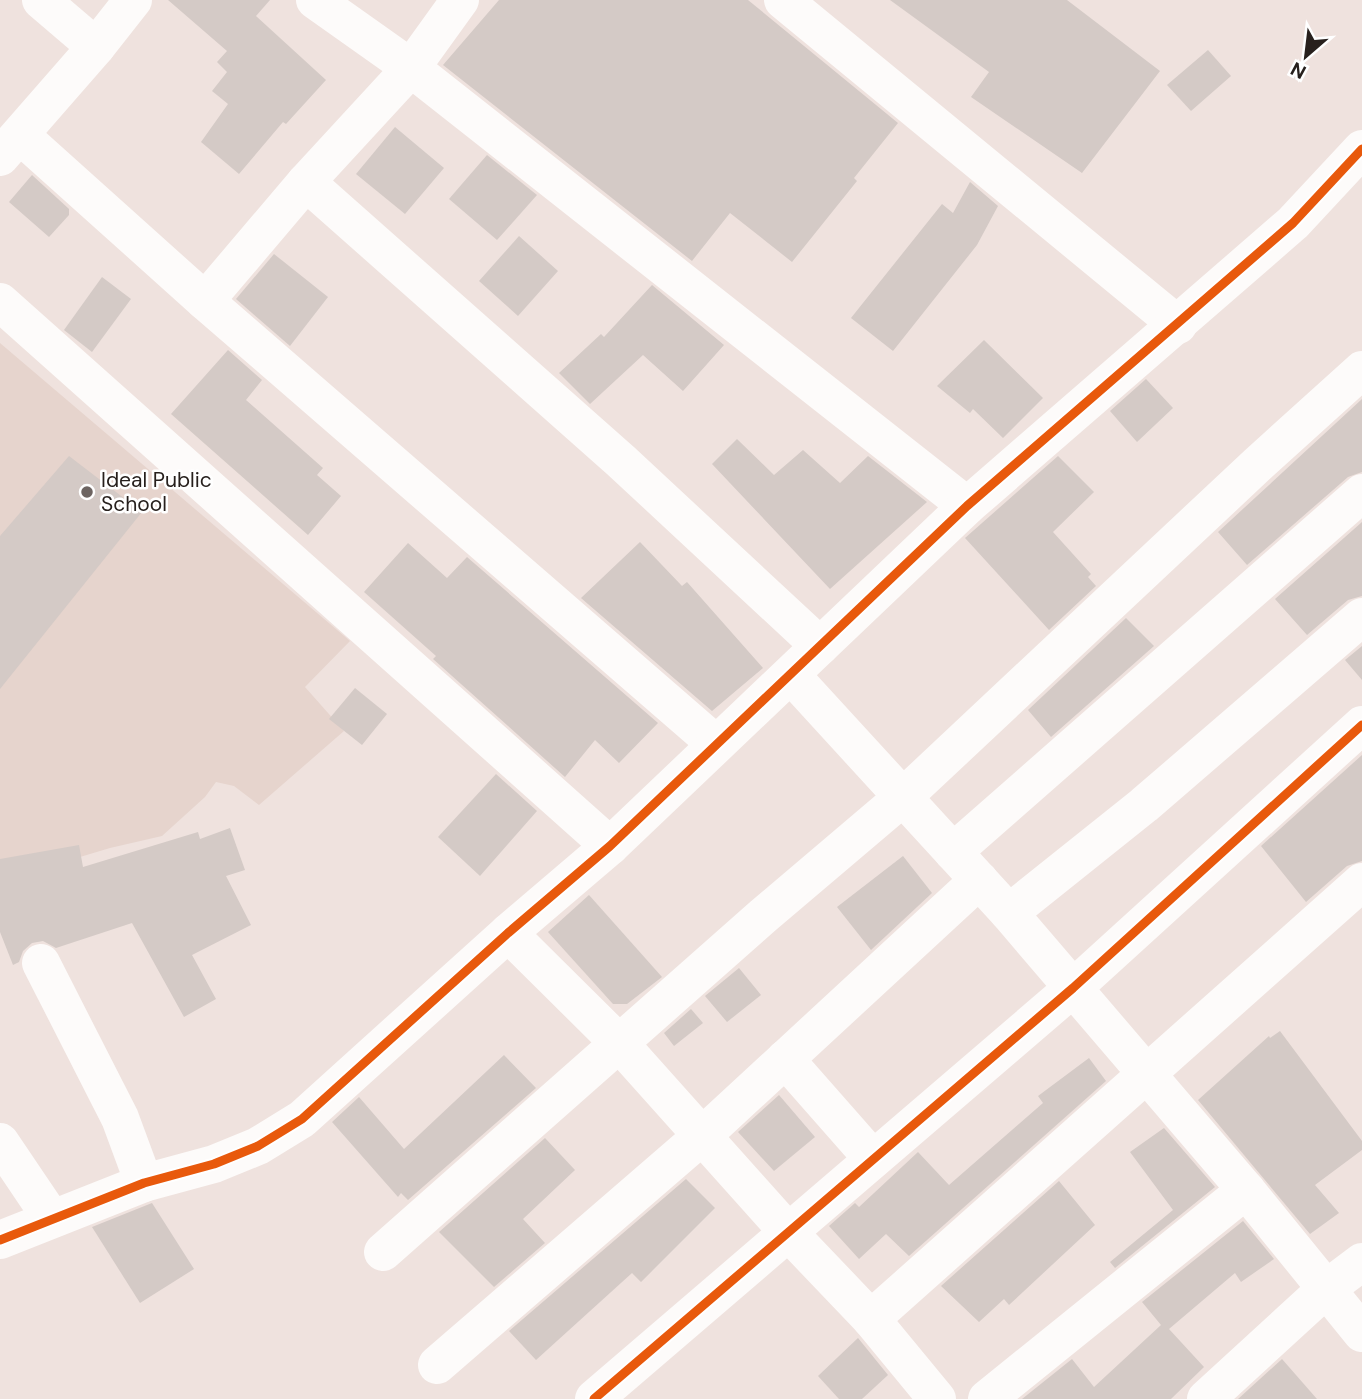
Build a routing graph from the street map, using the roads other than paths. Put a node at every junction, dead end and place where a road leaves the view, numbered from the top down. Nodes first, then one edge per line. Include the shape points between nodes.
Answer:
1 (41, 0) edge
2 (133, 0) edge
3 (315, 0) edge
4 (460, 0) edge
5 (783, 0) edge
6 (96, 47) junction
7 (411, 68) junction
8 (1362, 149) edge
9 (6, 150) edge
10 (306, 182) junction
11 (205, 301) junction
12 (0, 302) edge
13 (1178, 325) junction
14 (1362, 370) edge
15 (1362, 493) edge
16 (967, 506) junction
17 (1362, 617) edge
18 (820, 646) junction
19 (791, 675) junction
20 (1362, 725) edge
21 (716, 744) junction
22 (902, 798) junction
23 (610, 846) junction
24 (966, 866) junction
25 (1362, 882) edge
26 (1009, 913) junction
27 (508, 933) junction
28 (41, 963) dead end
29 (1073, 988) junction
30 (620, 1044) junction
31 (785, 1059) junction
32 (1146, 1072) junction
33 (702, 1136) junction
34 (0, 1142) edge
35 (873, 1159) junction
36 (144, 1183) junction
37 (1246, 1190) junction
38 (52, 1219) junction
39 (789, 1233) junction
40 (0, 1240) edge
41 (383, 1252) dead end
42 (1362, 1262) edge
43 (1326, 1289) junction
44 (871, 1319) junction
45 (1362, 1333) edge
46 (437, 1365) dead end
47 (594, 1399) edge
48 (937, 1399) edge
49 (987, 1399) edge
50 (1206, 1399) edge

1 - 6 street
2 - 6 street
3 - 7 street
4 - 7 street
5 - 13 street
6 - 9 street
7 - 10 street
7 - 16 street
8 - 13 street via 1293,223
9 - 11 street
10 - 11 street
10 - 18 street via 621,461
11 - 21 street
12 - 23 street
13 - 16 street
14 - 22 street
15 - 24 street
16 - 18 street
17 - 26 street via 1144,805
18 - 19 street
19 - 21 street
19 - 22 street
20 - 29 street
21 - 23 street
22 - 24 street
22 - 30 street
23 - 27 street
24 - 26 street
24 - 31 street
25 - 32 street
26 - 29 street
27 - 30 street
27 - 36 street via 302,1119 258,1146 214,1164
28 - 36 street via 120,1118
29 - 32 street
29 - 35 street
30 - 33 street
30 - 41 street
31 - 33 street
31 - 35 street
32 - 37 street
32 - 44 street
33 - 39 street
33 - 46 street
34 - 38 street
35 - 39 street
36 - 38 street
37 - 43 street
37 - 49 street
38 - 40 street
39 - 44 street
39 - 47 street
42 - 43 street
43 - 45 street
43 - 50 street
44 - 48 street

